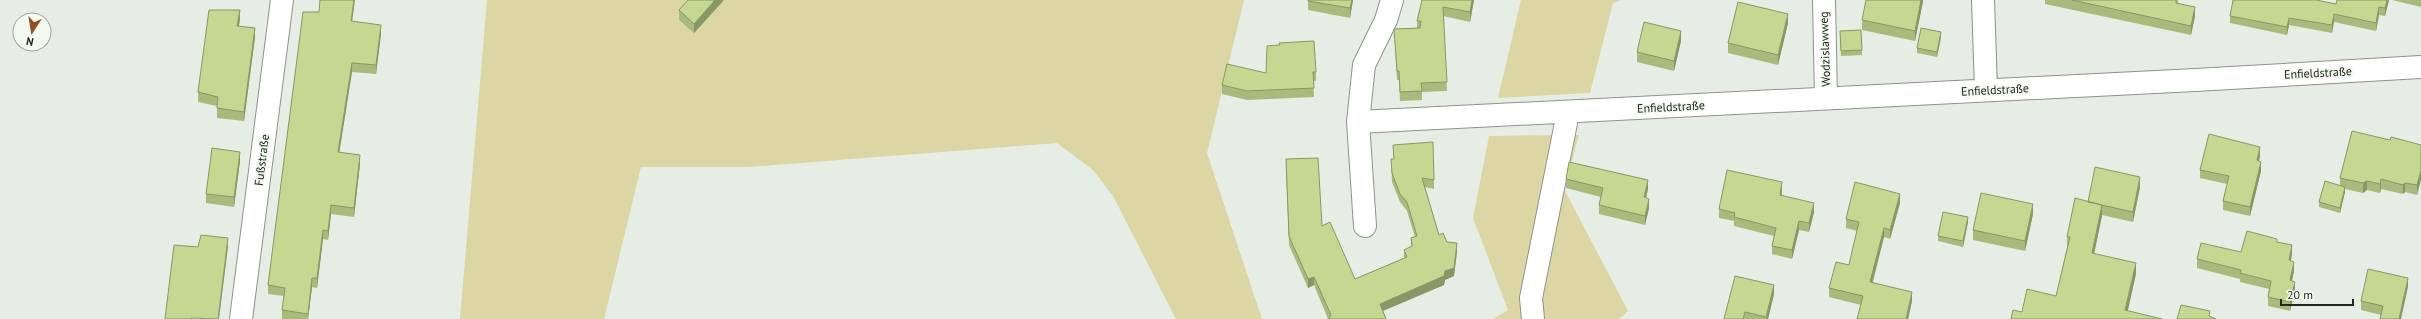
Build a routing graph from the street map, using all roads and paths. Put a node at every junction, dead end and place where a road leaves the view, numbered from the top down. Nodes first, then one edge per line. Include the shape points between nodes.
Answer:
1 (282, 0) edge
2 (1392, 0) edge
3 (1824, 0) edge
4 (1983, 0) edge
5 (2421, 67) edge
6 (1986, 90) junction
7 (1826, 98) junction
8 (1568, 113) junction
9 (1358, 122) junction
10 (1365, 226) dead end
11 (241, 319) edge
12 (1533, 319) edge

1 - 11 street, Fußstraße
2 - 9 street via 1386,20 1364,65
3 - 7 street, Wodzislawweg
4 - 6 street
5 - 6 street, Enfieldstraße
6 - 7 street, Enfieldstraße
7 - 8 street, Enfieldstraße
8 - 9 street, Enfieldstraße
8 - 12 street via 1530,298
9 - 10 street

